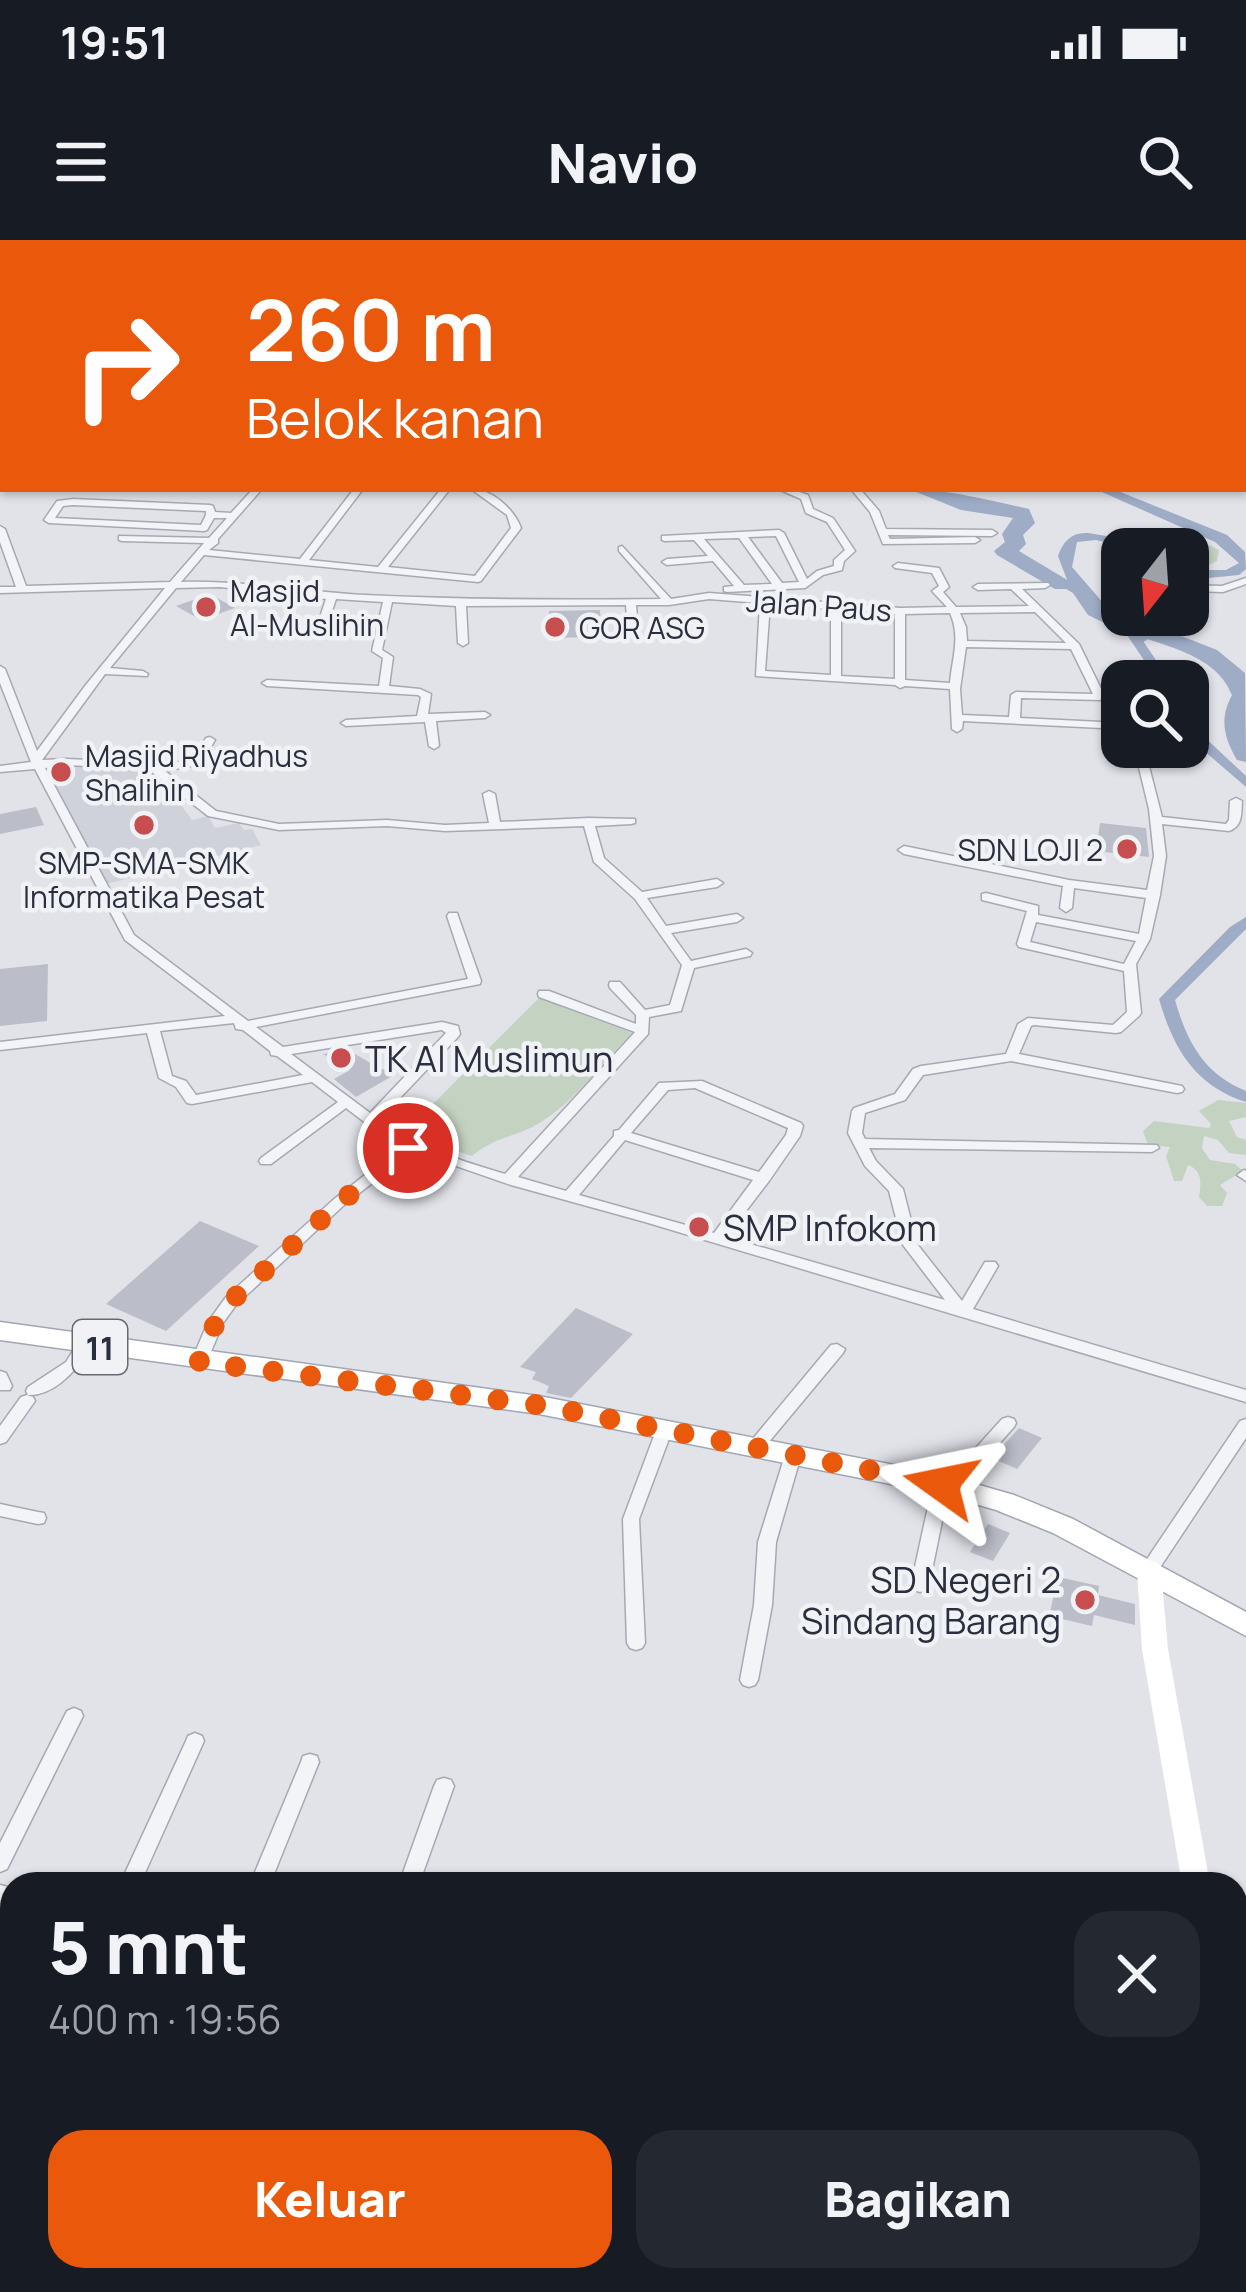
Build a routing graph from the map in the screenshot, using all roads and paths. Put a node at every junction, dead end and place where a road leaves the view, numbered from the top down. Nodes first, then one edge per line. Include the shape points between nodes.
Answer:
1 (255, 492) edge
2 (357, 492) edge
3 (444, 492) edge
4 (480, 492) edge
5 (791, 492) edge
6 (859, 492) edge
7 (211, 515) junction
8 (234, 516) junction
9 (0, 529) edge
10 (884, 532) junction
11 (741, 533) junction
12 (992, 533) dead end
13 (697, 537) junction
14 (122, 538) dead end
15 (665, 538) dead end
16 (975, 540) dead end
17 (215, 542) junction
18 (622, 549) dead end
19 (206, 553) junction
20 (715, 558) junction
21 (667, 562) dead end
22 (302, 563) junction
23 (898, 566) dead end
24 (380, 571) junction
25 (1246, 581) edge
26 (805, 585) junction
27 (1045, 585) dead end
28 (779, 586) junction
29 (1015, 586) junction
30 (978, 587) dead end
31 (22, 589) junction
32 (742, 589) junction
33 (1209, 589) edge
34 (0, 590) edge
35 (168, 590) junction
36 (332, 596) junction
37 (709, 596) junction
38 (388, 600) junction
39 (669, 602) junction
40 (765, 602) junction
41 (461, 603) junction
42 (631, 603) junction
43 (836, 607) junction
44 (1037, 609) junction
45 (900, 611) junction
46 (958, 613) junction
47 (320, 632) dead end
48 (633, 632) dead end
49 (463, 643) dead end
50 (965, 644) junction
51 (1075, 646) junction
52 (0, 669) edge
53 (105, 671) junction
54 (143, 674) dead end
55 (836, 680) junction
56 (267, 683) dead end
57 (900, 685) junction
58 (955, 686) junction
59 (390, 690) junction
60 (485, 715) dead end
61 (426, 718) junction
62 (1014, 721) junction
63 (346, 722) dead end
64 (1101, 726) edge
65 (210, 740) dead end
66 (434, 746) dead end
67 (39, 761) junction
68 (1144, 768) edge
69 (0, 769) edge
70 (158, 769) junction
71 (489, 794) dead end
72 (1236, 801) dead end
73 (1156, 820) junction
74 (588, 821) junction
75 (631, 821) dead end
76 (495, 825) junction
77 (904, 850) dead end
78 (717, 884) dead end
79 (1069, 884) junction
80 (1154, 895) junction
81 (639, 896) junction
82 (986, 897) dead end
83 (1066, 908) dead end
84 (453, 916) dead end
85 (737, 918) dead end
86 (1034, 918) junction
87 (664, 930) junction
88 (1144, 939) junction
89 (746, 953) dead end
90 (688, 964) junction
91 (1130, 969) junction
92 (615, 986) dead end
93 (544, 994) dead end
94 (642, 1014) junction
95 (237, 1023) junction
96 (153, 1030) junction
97 (644, 1031) junction
98 (0, 1046) edge
99 (276, 1052) junction
100 (1011, 1057) junction
101 (311, 1078) junction
102 (1177, 1088) dead end
103 (345, 1103) junction
104 (370, 1121) junction
105 (620, 1134) junction
106 (862, 1143) junction
107 (411, 1145) junction
108 (1152, 1148) dead end
109 (266, 1161) dead end
110 (510, 1177) junction
111 (764, 1178) junction
112 (571, 1196) junction
113 (717, 1239) junction
114 (990, 1266) dead end
115 (962, 1307) junction
116 (3, 1336) edge
117 (85, 1345) junction
118 (837, 1349) dead end
119 (199, 1362) junction
120 (1246, 1396) edge
121 (1008, 1423) dead end
122 (1246, 1425) edge
123 (665, 1428) junction
124 (0, 1438) edge
125 (758, 1444) junction
126 (794, 1452) junction
127 (946, 1486) junction
128 (0, 1510) edge
129 (38, 1518) dead end
130 (1149, 1570) junction
131 (920, 1585) dead end
132 (1246, 1625) edge
133 (636, 1643) dead end
134 (749, 1680) dead end
135 (74, 1716) dead end
136 (195, 1741) dead end
137 (310, 1762) dead end
138 (444, 1786) dead end
139 (0, 1863) edge
140 (135, 1872) edge
141 (265, 1872) edge
142 (413, 1872) edge
143 (1194, 1872) edge

1 - 8 street
2 - 22 street
3 - 24 street
4 - 24 street via 512,514 516,527 482,577
5 - 26 street via 830,520 850,551 839,568
6 - 10 street
7 - 7 street via 210,508 73,502 60,503 49,520 203,528
7 - 8 street
8 - 17 street
9 - 31 street
10 - 12 street
10 - 16 street via 886,542
11 - 13 street
11 - 26 street via 779,532
11 - 28 street
13 - 15 street
13 - 20 street
14 - 17 street
17 - 19 street
18 - 39 street
19 - 22 street
19 - 35 street
20 - 21 street
20 - 32 street
22 - 24 street
23 - 46 street via 936,570 944,586 937,591
25 - 33 street
26 - 28 street
27 - 29 street
28 - 32 street
29 - 30 street
29 - 44 street
31 - 34 street, Jalan Paus
31 - 35 street, Jalan Paus
32 - 37 street
35 - 36 street, Jalan Paus via 220,584
35 - 53 street
36 - 38 street, Jalan Paus
36 - 47 street
37 - 39 street, Jalan Paus
37 - 40 street, Jalan Paus
38 - 41 street, Jalan Paus
38 - 59 street via 376,651 388,657
39 - 42 street, Jalan Paus
40 - 43 street, Jalan Paus
40 - 55 street via 757,672
41 - 42 street, Jalan Paus
41 - 49 street
42 - 48 street
43 - 45 street, Jalan Paus
43 - 55 street
44 - 46 street, Jalan Paus
44 - 51 street
45 - 46 street, Jalan Paus
45 - 57 street
46 - 50 street
50 - 51 street
50 - 58 street
51 - 62 street via 1100,698 1016,695
52 - 67 street
53 - 54 street
53 - 67 street
55 - 57 street
56 - 59 street
57 - 58 street
58 - 62 street via 957,724
59 - 61 street via 426,694
60 - 61 street
61 - 63 street
61 - 66 street
62 - 64 street
65 - 70 street via 197,762
67 - 69 street
67 - 70 street
67 - 95 street via 123,929
68 - 73 street
70 - 76 street via 200,807 243,823
71 - 76 street
72 - 73 street via 1229,828
73 - 80 street
74 - 75 street
74 - 76 street
74 - 81 street via 598,859
77 - 79 street
78 - 81 street
79 - 80 street
79 - 83 street
80 - 88 street
81 - 87 street
82 - 86 street via 1034,909
84 - 95 street via 476,981
85 - 87 street
86 - 88 street
86 - 91 street via 1023,944
87 - 90 street
88 - 91 street
89 - 90 street
90 - 94 street via 676,1008
91 - 100 street via 1135,1001 1126,1025 1033,1021
92 - 94 street
93 - 97 street
94 - 97 street
95 - 96 street
95 - 99 street
96 - 98 street
96 - 101 street via 166,1078 191,1100
97 - 110 street
99 - 101 street
99 - 104 street via 452,1029
100 - 102 street
100 - 106 street via 918,1072 900,1097 857,1114
101 - 103 street
103 - 104 street
103 - 109 street
104 - 107 street
105 - 111 street
105 - 111 street via 664,1085 697,1084 796,1126
105 - 112 street
106 - 108 street
106 - 115 street via 896,1190 917,1261
107 - 110 street
107 - 119 street via 231,1301
110 - 112 street
111 - 113 street
112 - 113 street
113 - 115 street
114 - 115 street
115 - 120 street
116 - 117 main road, 11
117 - 119 main road, 11
117 - 124 street
118 - 125 street
119 - 123 main road, 11 via 464,1393
121 - 127 street
122 - 130 street
123 - 125 main road, 11
123 - 133 street via 631,1519
125 - 126 main road, 11
126 - 127 main road, 11
126 - 134 street via 767,1542
127 - 130 main road, 11 via 1063,1526
127 - 131 street
128 - 129 street
130 - 132 main road, 11
130 - 143 street
135 - 139 street
136 - 140 street
137 - 141 street
138 - 142 street

